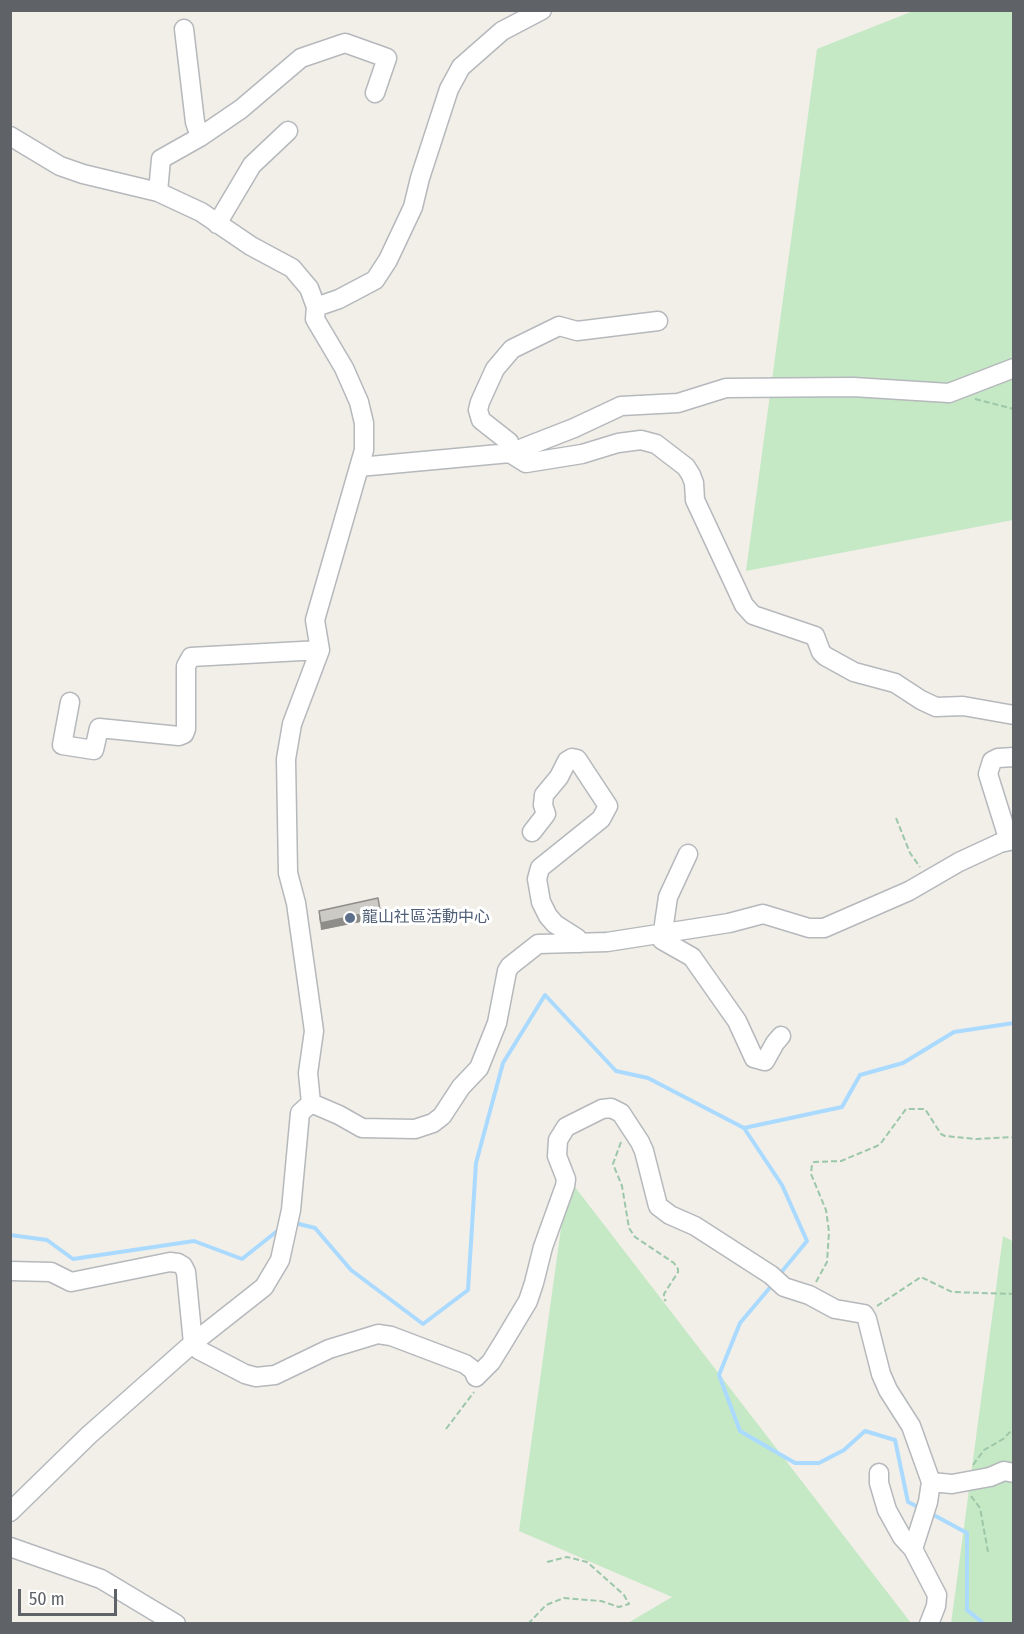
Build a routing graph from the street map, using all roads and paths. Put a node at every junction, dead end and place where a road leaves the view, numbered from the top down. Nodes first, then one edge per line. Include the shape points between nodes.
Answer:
1 (542, 10) edge
2 (184, 29) dead end
3 (375, 93) dead end
4 (288, 131) dead end
5 (10, 136) edge
6 (200, 137) junction
7 (158, 192) junction
8 (217, 224) junction
9 (316, 307) junction
10 (658, 321) dead end
11 (1014, 368) edge
12 (949, 393) junction
13 (1014, 409) edge
14 (510, 453) junction
15 (359, 467) junction
16 (320, 650) junction
17 (70, 702) dead end
18 (1014, 714) edge
19 (1014, 757) edge
20 (896, 818) dead end
21 (532, 832) dead end
22 (1012, 840) edge
23 (688, 854) dead end
24 (934, 878) junction
25 (661, 934) junction
26 (580, 944) junction
27 (781, 1036) dead end
28 (311, 1103) junction
29 (1014, 1137) edge
30 (621, 1141) dead end
31 (10, 1271) edge
32 (1014, 1294) edge
33 (809, 1295) junction
34 (666, 1301) dead end
35 (864, 1314) junction
36 (193, 1343) junction
37 (476, 1377) junction
38 (446, 1429) dead end
39 (879, 1473) dead end
40 (1014, 1473) edge
41 (931, 1482) junction
42 (10, 1512) edge
43 (10, 1547) edge
44 (913, 1549) junction
45 (547, 1562) dead end
46 (176, 1623) edge
47 (528, 1623) edge
48 (929, 1623) edge

1 - 9 street via 502,31 460,67 449,89 413,207 388,260 375,280
2 - 6 street
3 - 6 street via 387,58 345,43 301,58 241,109
4 - 8 street via 252,165
5 - 7 street via 60,166
6 - 7 street via 160,159
7 - 8 street
8 - 9 street via 292,268 309,288
9 - 15 street via 315,319 359,402 364,450
10 - 14 street via 578,331 559,326 508,352 495,369 478,410 481,420 509,442
11 - 12 street
12 - 13 path
12 - 14 street via 853,387 726,388 678,403 621,406
14 - 15 street
14 - 18 street via 531,463 618,443 641,440 656,444 686,467 694,483 695,500 744,605 753,615 815,636 825,656 854,672 895,683 936,707 963,706
15 - 16 street via 315,620
16 - 17 street via 191,657 186,666 186,729 179,736 99,728 94,750 62,745
16 - 28 street via 292,724 286,759 288,873 296,903 314,1031 308,1073
19 - 22 street via 992,761 988,774
20 - 24 path via 914,860
21 - 26 street via 546,814 544,795 567,761 577,759 608,806 601,819 540,868 537,879 548,916
22 - 24 street via 959,862
23 - 25 street via 668,897
24 - 25 street via 827,928 809,928 763,914
25 - 26 street
25 - 27 street via 662,940 692,957 737,1020 754,1058 765,1061
26 - 28 street via 538,944 510,966 497,1023 479,1068 433,1123 415,1129 362,1128
28 - 36 street via 300,1113 289,1222 280,1260 264,1287
29 - 33 path via 945,1136 925,1109 906,1109 877,1146 842,1161 814,1162 811,1174 826,1210 829,1232 826,1262
30 - 34 path via 613,1164 622,1186 629,1228 635,1237 678,1269 664,1294
31 - 36 street via 51,1272 71,1282 178,1263 186,1272
32 - 35 path via 956,1293 921,1277
33 - 35 street via 835,1309
33 - 37 street via 778,1281 658,1206 640,1142 621,1113 602,1109 566,1127 558,1140 556,1156 565,1186 528,1301 495,1355
35 - 41 street via 881,1374 911,1426
36 - 37 street via 244,1374 264,1377 294,1367 329,1348 383,1335 465,1364
36 - 42 street
37 - 38 path via 473,1395
39 - 44 street via 887,1509
40 - 41 street via 1004,1471 990,1478 952,1484
41 - 44 street
43 - 46 street via 101,1579
44 - 48 street via 938,1595
45 - 47 path via 567,1557 587,1562 629,1604 564,1598 546,1605

